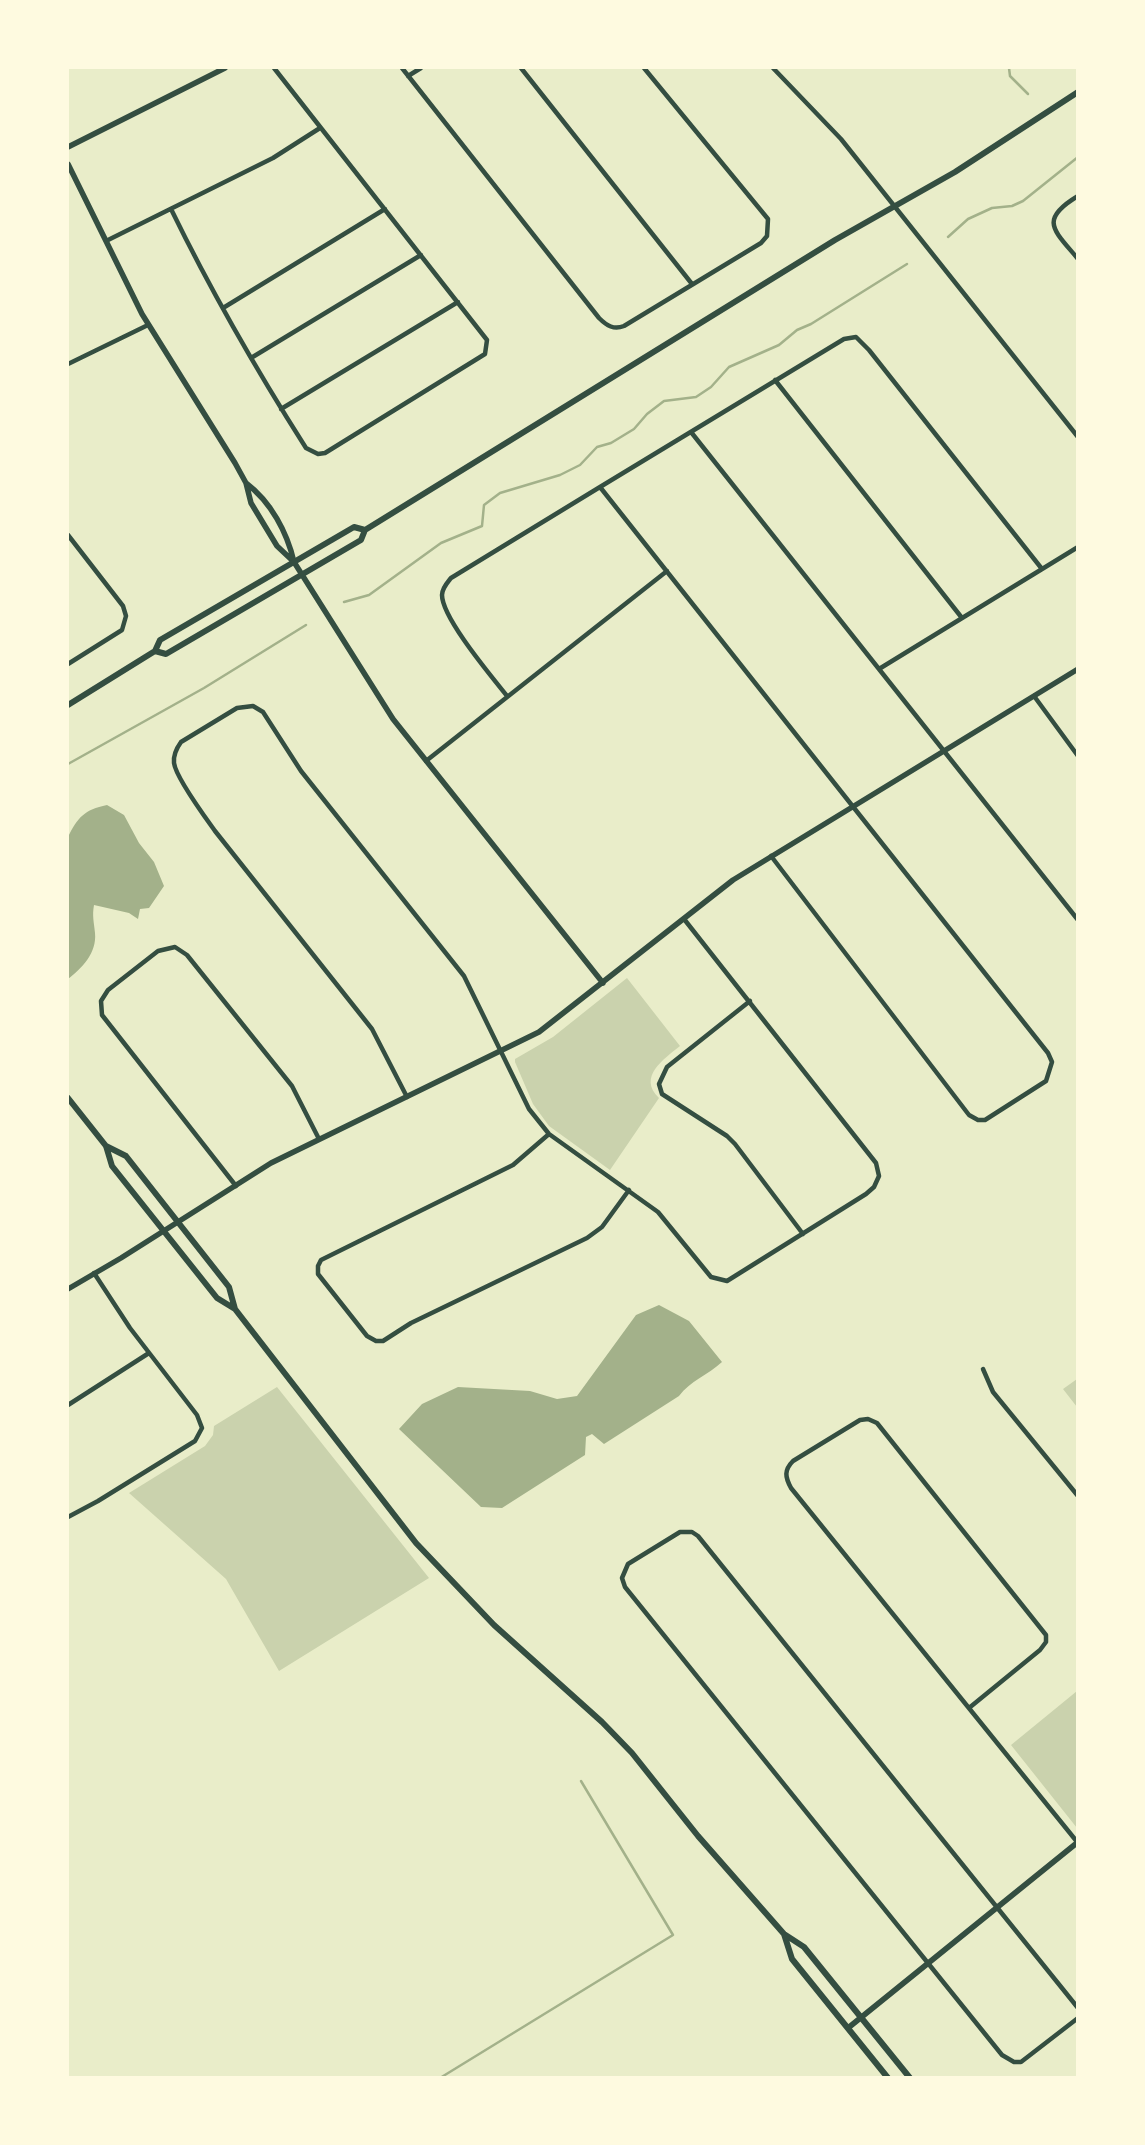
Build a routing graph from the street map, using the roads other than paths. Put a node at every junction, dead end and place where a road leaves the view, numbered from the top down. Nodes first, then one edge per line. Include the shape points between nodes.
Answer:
1 (225, 68) edge
2 (274, 68) edge
3 (402, 68) edge
4 (421, 68) edge
5 (522, 68) edge
6 (644, 68) edge
7 (773, 68) edge
8 (408, 76) junction
9 (1078, 92) edge
10 (320, 128) junction
11 (68, 147) edge
12 (68, 164) edge
13 (1078, 196) edge
14 (895, 206) junction
15 (171, 209) junction
16 (385, 209) junction
17 (106, 241) junction
18 (421, 254) junction
19 (1078, 259) edge
20 (692, 284) junction
21 (458, 302) junction
22 (222, 308) junction
23 (148, 324) junction
24 (251, 358) junction
25 (68, 364) edge
26 (775, 380) junction
27 (281, 410) junction
28 (1078, 428) edge
29 (1073, 431) junction
30 (691, 432) junction
31 (1078, 437) edge
32 (246, 483) junction
33 (600, 487) junction
34 (364, 530) junction
35 (68, 535) edge
36 (1078, 547) edge
37 (294, 562) junction
38 (1042, 569) junction
39 (666, 571) junction
40 (302, 574) junction
41 (962, 618) junction
42 (155, 651) junction
43 (68, 664) edge
44 (878, 669) junction
45 (1078, 669) edge
46 (507, 696) junction
47 (1034, 696) junction
48 (68, 705) edge
49 (943, 750) junction
50 (1078, 756) edge
51 (426, 761) junction
52 (852, 806) junction
53 (771, 856) junction
54 (684, 919) junction
55 (1078, 920) edge
56 (603, 983) junction
57 (750, 1001) junction
58 (501, 1052) junction
59 (407, 1096) junction
60 (68, 1098) edge
61 (549, 1134) junction
62 (319, 1139) junction
63 (106, 1146) junction
64 (236, 1186) junction
65 (629, 1190) junction
66 (178, 1223) junction
67 (164, 1232) junction
68 (803, 1234) junction
69 (94, 1273) junction
70 (68, 1289) edge
71 (235, 1309) junction
72 (148, 1353) junction
73 (983, 1369) dead end
74 (68, 1404) edge
75 (1078, 1496) edge
76 (68, 1517) edge
77 (969, 1708) junction
78 (1077, 1842) edge
79 (996, 1908) junction
80 (784, 1934) junction
81 (928, 1962) junction
82 (1078, 2008) edge
83 (861, 2017) junction
84 (1078, 2018) edge
85 (848, 2028) junction
86 (888, 2078) edge
87 (910, 2078) edge

1 - 11 street
2 - 10 street
3 - 8 street
4 - 8 street
5 - 20 street
6 - 20 street via 768,219 767,236 761,243
7 - 14 street via 841,139
8 - 20 street via 606,324 615,328 624,326
9 - 14 main road via 955,172
10 - 15 street via 273,158
10 - 16 street
12 - 17 street
13 - 19 street via 1060,206 1053,222 1054,230
14 - 29 street
14 - 34 main road via 826,245
15 - 17 street
15 - 22 street
16 - 18 street
16 - 22 street
17 - 23 street
18 - 21 street
18 - 24 street
21 - 27 street
21 - 27 street via 487,340 482,358 325,453 318,454 306,448
22 - 24 street
23 - 25 street
23 - 32 street
24 - 27 street
26 - 30 street
26 - 38 street via 844,339 854,337 860,340
26 - 41 street
28 - 29 street
29 - 31 street
30 - 33 street
30 - 44 street
32 - 37 street via 251,504 273,539
32 - 37 street via 262,495 288,540
33 - 39 street
33 - 46 street via 451,578 445,586 443,604 470,648
34 - 37 main road via 354,527
34 - 40 main road via 360,540
35 - 43 street via 123,606 126,616 122,630
36 - 38 street
37 - 40 street
37 - 42 main road via 160,640
38 - 41 street
39 - 46 street
39 - 52 street
40 - 42 main road via 166,654
40 - 51 street via 381,703
41 - 44 street
42 - 48 main road
44 - 49 street
45 - 47 street
46 - 51 street
47 - 49 street
47 - 50 street
49 - 52 street
49 - 55 street
51 - 56 street
52 - 53 street
52 - 53 street via 1052,1062 1046,1081 985,1120 969,1115
53 - 54 street via 733,880
54 - 56 street
54 - 57 street
56 - 58 street via 554,1021
57 - 68 street via 876,1164 879,1176 866,1194
57 - 68 street via 667,1067 659,1084 662,1094 735,1144
58 - 59 street
58 - 59 street via 464,976 302,772 263,712 252,706 237,708 181,742 176,750 175,768 215,831 376,1034
58 - 61 street via 529,1109
59 - 62 street
60 - 63 main road
61 - 65 street
61 - 65 street via 513,1165 321,1260 318,1274 367,1336 383,1341 411,1323 587,1238 602,1227
62 - 64 street via 271,1163
62 - 64 street via 292,1086 187,955 175,947 163,948 108,990 101,1001 102,1015
63 - 66 main road via 126,1156
63 - 67 main road via 112,1166
64 - 66 street
65 - 68 street via 668,1222 705,1271 722,1281
66 - 67 street
66 - 71 main road via 229,1287
67 - 69 street
67 - 71 main road via 217,1298
69 - 70 street
69 - 72 street
71 - 80 main road via 416,1543 494,1625 632,1753 698,1836
72 - 74 street
72 - 76 street via 200,1420 200,1436
73 - 75 street via 993,1392
77 - 77 street via 1044,1647 1046,1634 877,1423 860,1420 793,1461 787,1467 787,1481
77 - 78 street
78 - 79 street
79 - 81 street
79 - 81 street via 698,1536 692,1532 680,1532 628,1564 622,1578 625,1587
79 - 82 street
80 - 83 main road via 804,1947
80 - 85 main road via 792,1959
81 - 83 street
81 - 84 street via 1002,2055 1014,2062 1029,2057
83 - 85 street
83 - 87 main road
85 - 86 main road

